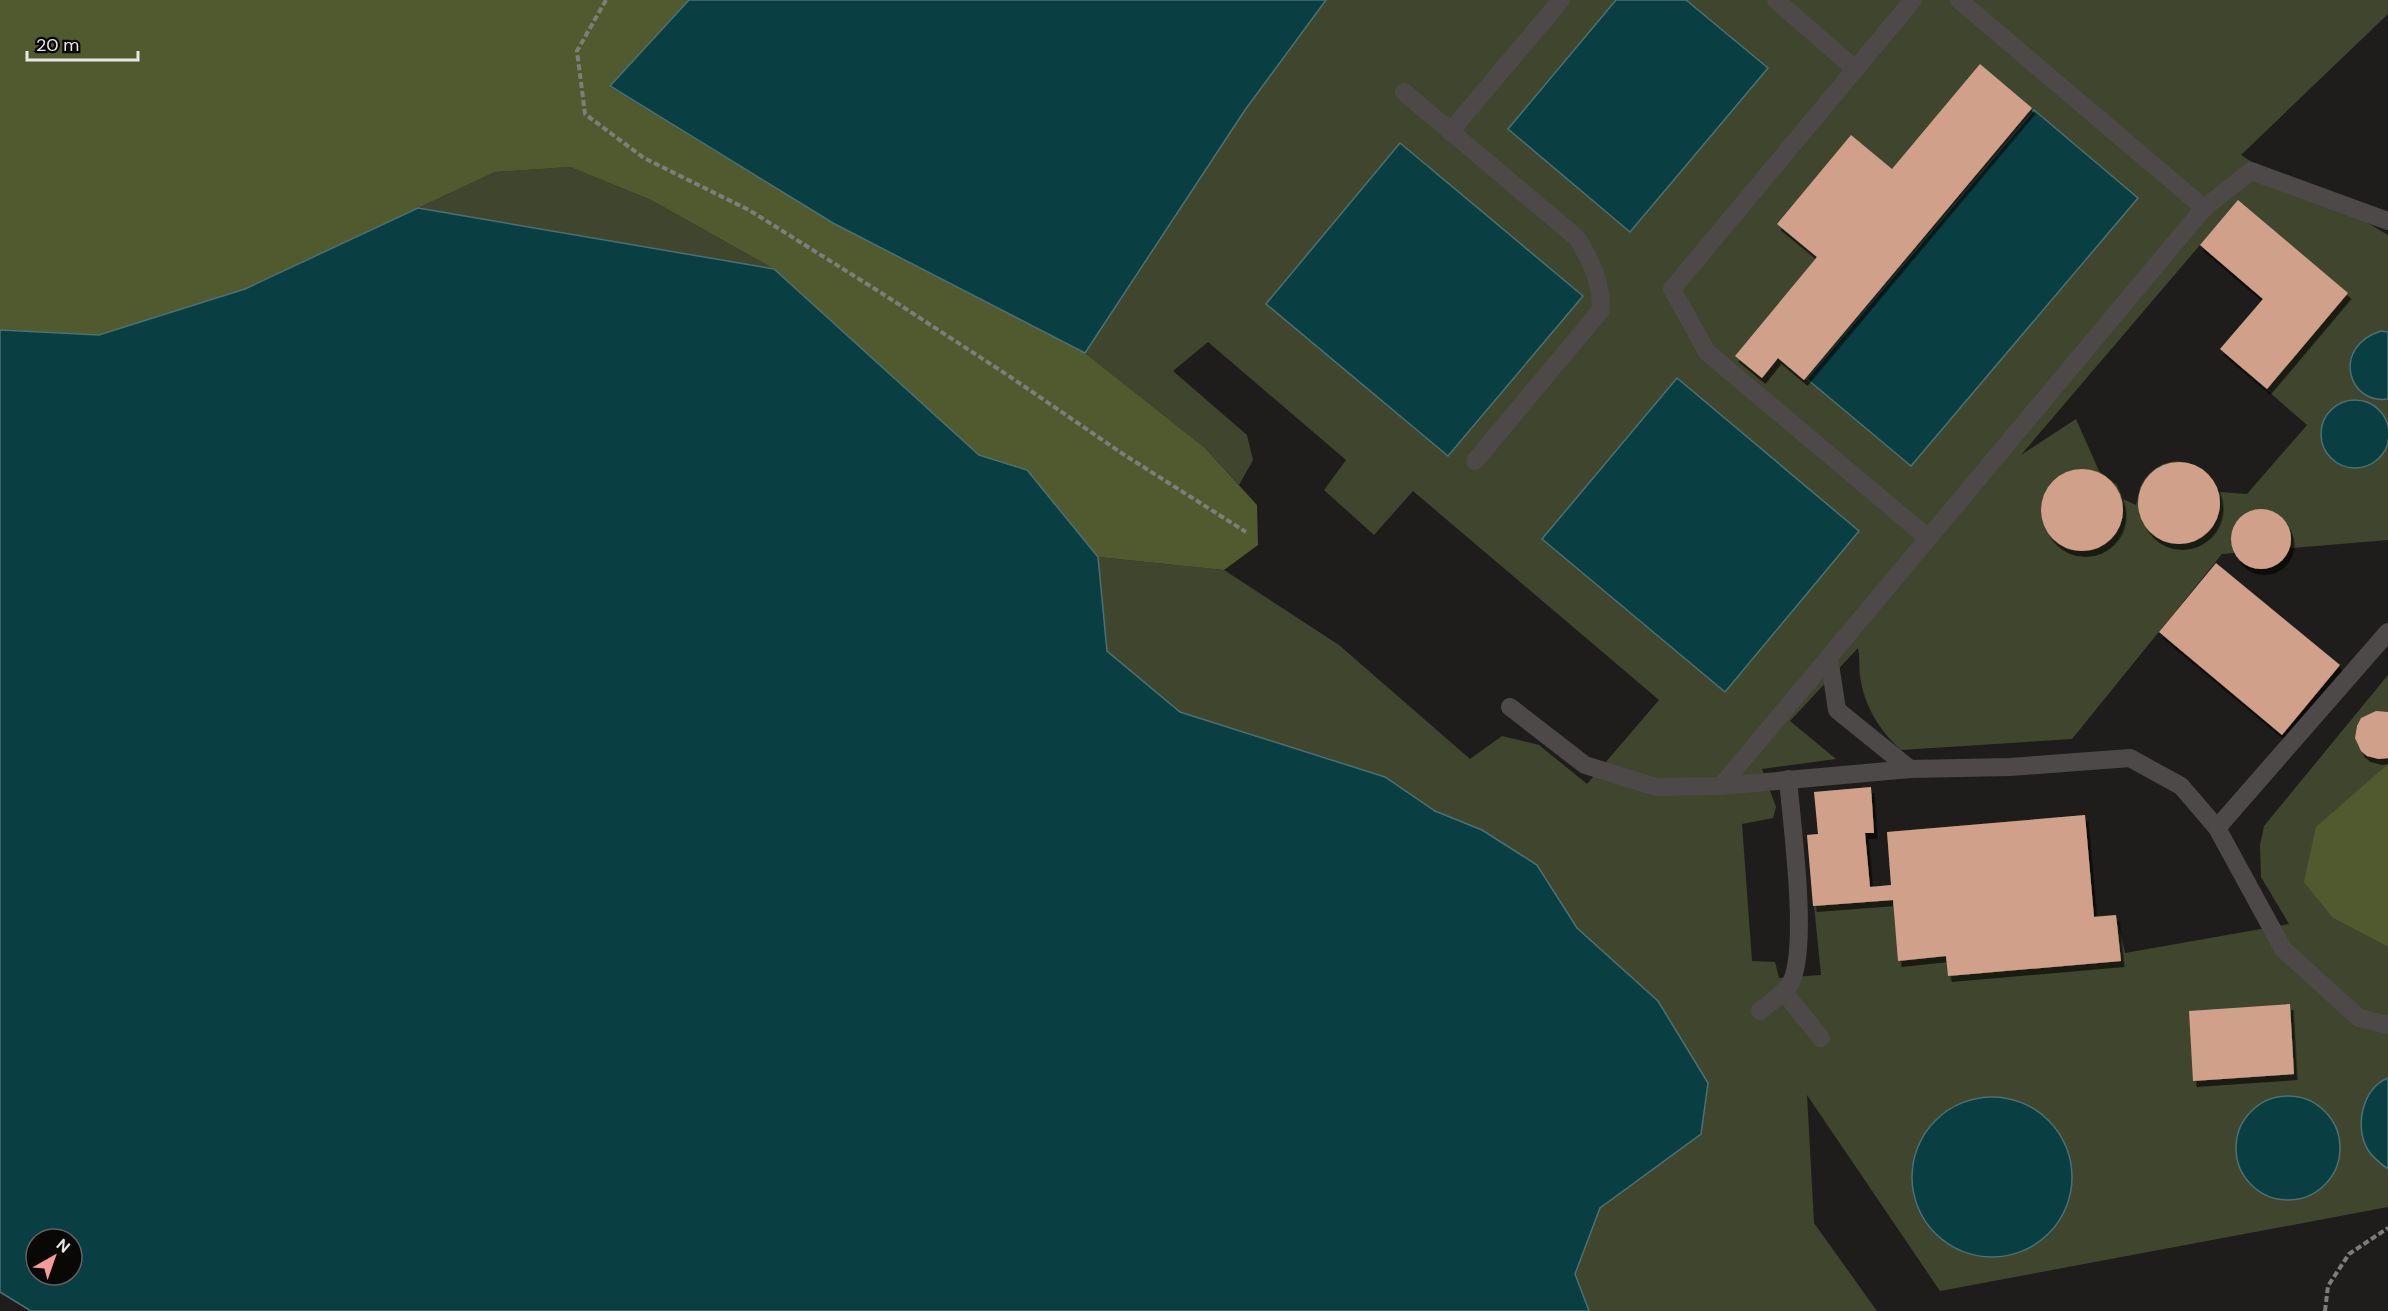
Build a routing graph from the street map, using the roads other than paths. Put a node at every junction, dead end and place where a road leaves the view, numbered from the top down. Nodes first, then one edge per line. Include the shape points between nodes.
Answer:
1 (1561, 0) edge
2 (1776, 0) edge
3 (1912, 0) edge
4 (1959, 0) edge
5 (1855, 69) junction
6 (1404, 92) dead end
7 (1450, 132) junction
8 (2204, 208) junction
9 (2388, 221) edge
10 (1474, 461) dead end
11 (1928, 538) junction
12 (2388, 632) edge
13 (1829, 657) junction
14 (1510, 707) dead end
15 (1910, 768) junction
16 (1788, 779) junction
17 (1721, 786) junction
18 (2217, 828) junction
19 (1783, 991) junction
20 (1760, 1011) dead end
21 (2388, 1025) edge
22 (1821, 1038) dead end

1 - 7 lane
2 - 5 lane
3 - 5 lane
4 - 8 lane
5 - 11 lane via 1672,289 1707,352
6 - 7 lane
7 - 10 lane via 1577,238 1593,263 1601,291 1601,310
8 - 9 lane via 2251,171
8 - 11 lane
11 - 13 lane
12 - 18 lane
13 - 15 lane via 1837,710
13 - 17 lane
14 - 17 lane via 1586,765 1656,787
15 - 16 lane
15 - 18 lane via 2010,767 2130,758 2181,786
16 - 17 lane
16 - 19 lane via 1799,924 1797,963 1789,986
18 - 21 lane via 2283,949 2359,1018
19 - 20 lane
19 - 22 lane

